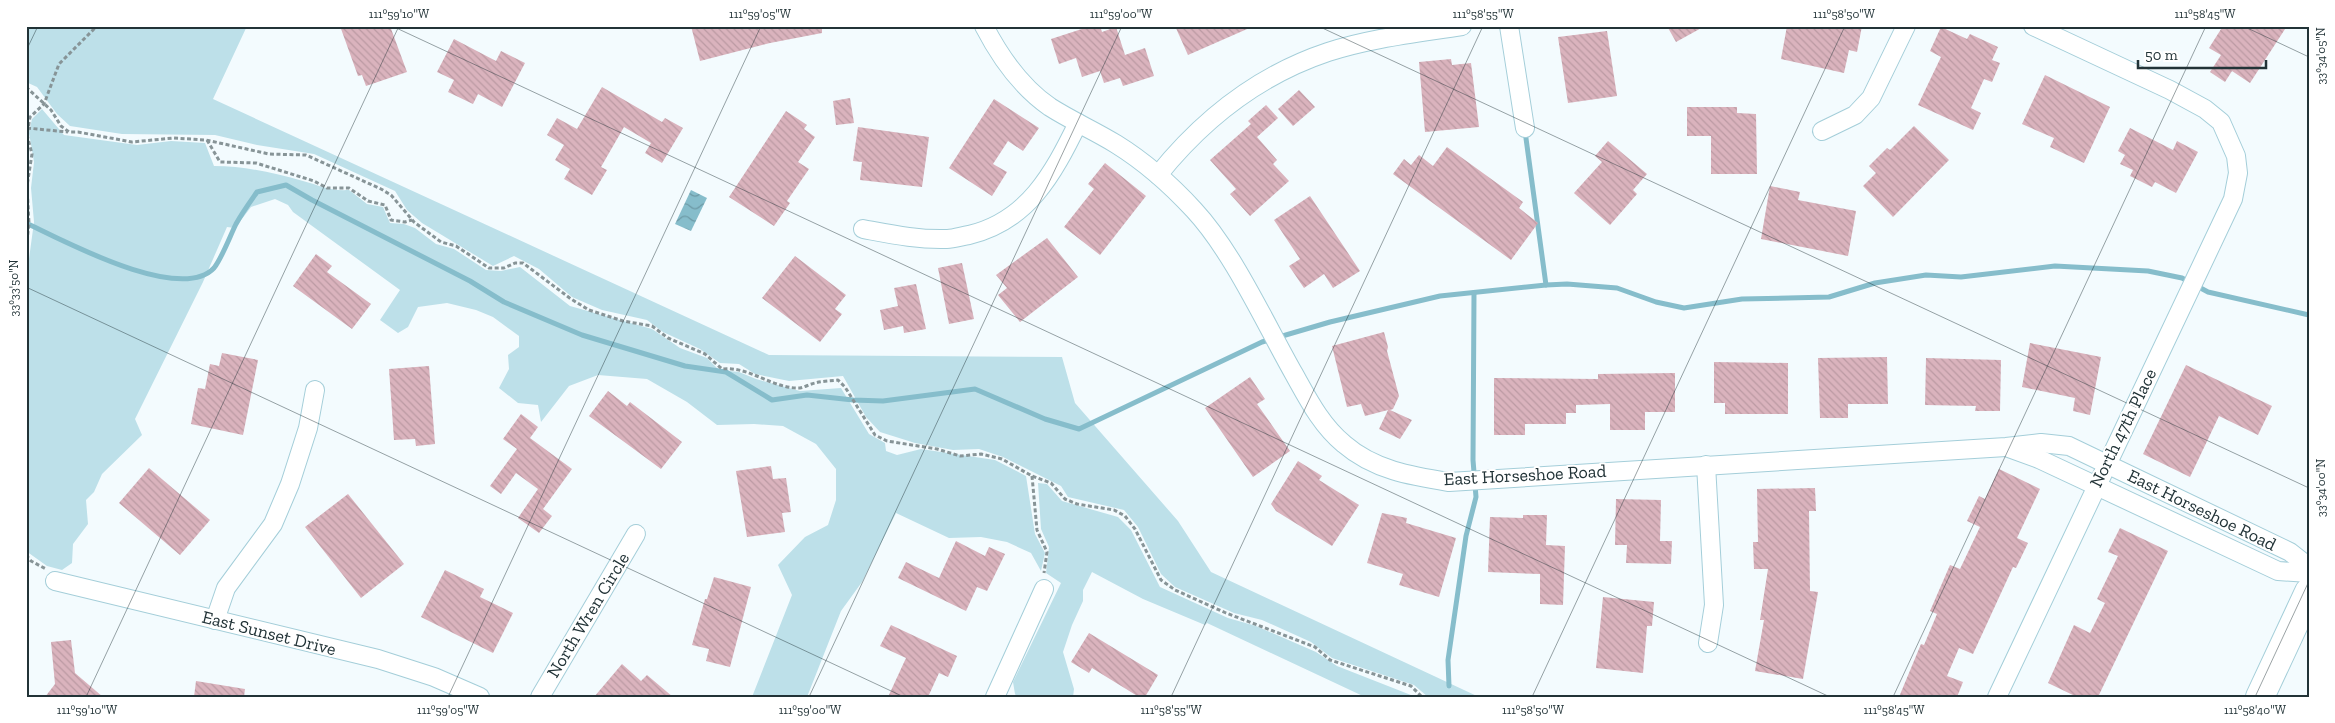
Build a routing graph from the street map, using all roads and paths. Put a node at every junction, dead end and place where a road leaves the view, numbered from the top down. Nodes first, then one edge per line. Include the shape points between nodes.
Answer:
1 (97, 26) edge
2 (984, 26) edge
3 (1462, 26) edge
4 (1510, 26) edge
5 (1906, 26) edge
6 (2033, 26) edge
7 (26, 86) edge
8 (44, 104) junction
9 (1078, 124) junction
10 (27, 128) edge
11 (1525, 128) dead end
12 (1822, 131) dead end
13 (69, 132) junction
14 (206, 140) junction
15 (1158, 175) junction
16 (412, 220) junction
17 (863, 229) dead end
18 (26, 248) edge
19 (315, 390) dead end
20 (2006, 448) junction
21 (2106, 463) junction
22 (1706, 465) junction
23 (1032, 476) junction
24 (2095, 487) junction
25 (2202, 510) junction
26 (2192, 531) junction
27 (636, 534) dead end
28 (26, 555) edge
29 (2309, 566) edge
30 (2309, 573) edge
31 (55, 581) joint
32 (1044, 590) joint
33 (2309, 592) edge
34 (215, 620) junction
35 (1708, 643) dead end
36 (480, 697) edge
37 (540, 697) edge
38 (995, 697) edge
39 (1422, 697) edge
40 (1997, 697) edge
41 (2260, 697) edge

1 - 8 path via 59,64
2 - 9 street, East Horseshoe Road via 996,49 1022,84
3 - 15 street via 1383,38 1292,65 1254,86 1204,124
4 - 11 street
5 - 12 street via 1871,98 1855,115
6 - 21 street, North 47th Place via 2205,109 2221,122 2236,156 2238,172 2233,199
7 - 8 path
8 - 10 path via 30,117
8 - 13 path
9 - 15 street, East Horseshoe Road via 1117,144
9 - 17 street via 1048,180 1020,210 1001,223 949,240 920,239
10 - 13 path
10 - 18 path via 32,154 27,186 30,224
13 - 14 path via 132,142 173,138
14 - 16 path via 268,154 306,155 391,195
14 - 16 path via 220,162 256,163 327,188 349,188 368,201 385,205 391,220
15 - 22 street, East Horseshoe Road via 1194,210 1227,256 1319,418 1343,444 1363,459 1393,472 1449,482
16 - 23 path via 441,242 456,246 490,268 504,268 523,262 589,310 652,326 668,338 705,354 722,369 746,370 764,380 800,388 838,380 875,435 887,441 960,456 981,454 1002,459
19 - 34 street via 308,428 290,484 272,524 226,588
20 - 21 street, East Horseshoe Road via 2041,442 2069,446
20 - 22 street, East Horseshoe Road
20 - 24 street, East Horseshoe Road via 2039,459
21 - 24 street, North 47th Place
21 - 25 street, East Horseshoe Road
22 - 35 street via 1714,605
23 - 32 path via 1037,530 1046,552
23 - 39 path via 1051,484 1065,498 1077,504 1100,506 1125,516 1161,580 1175,590 1315,647 1330,660 1411,686
24 - 26 street, East Horseshoe Road
24 - 40 street, North 47th Place
25 - 26 street
25 - 29 street, East Horseshoe Road via 2290,552
26 - 30 street, East Horseshoe Road via 2278,571
27 - 37 street, North Wren Circle
28 - 31 path via 50,572
31 - 34 street, East Sunset Drive
32 - 38 street
33 - 41 main road
34 - 36 street, East Sunset Drive via 378,659 434,677

